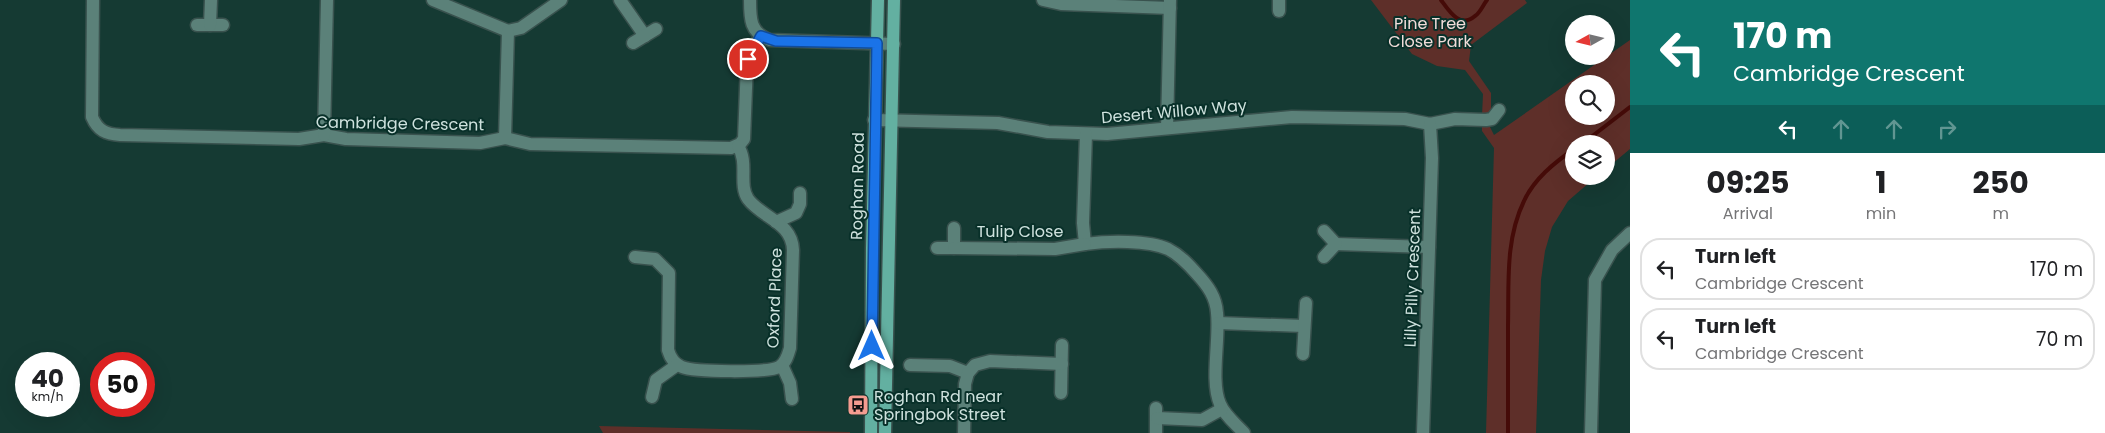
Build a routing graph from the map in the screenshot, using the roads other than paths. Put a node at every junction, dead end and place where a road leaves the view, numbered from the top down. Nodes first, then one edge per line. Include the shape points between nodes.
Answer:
1 (93, 0) edge
2 (210, 0) edge
3 (327, 0) edge
4 (433, 0) edge
5 (560, 0) edge
6 (620, 0) edge
7 (750, 0) edge
8 (878, 0) edge
9 (894, 0) edge
10 (1043, 0) edge
11 (1170, 4) edge
12 (197, 25) dead end
13 (508, 31) junction
14 (761, 36) junction
15 (634, 43) dead end
16 (877, 43) junction
17 (894, 44) junction
18 (1499, 110) dead end
19 (874, 120) junction
20 (891, 120) junction
21 (1430, 124) junction
22 (1167, 128) junction
23 (1086, 134) junction
24 (324, 135) junction
25 (505, 138) junction
26 (738, 146) junction
27 (800, 193) dead end
28 (776, 222) junction
29 (954, 228) dead end
30 (1324, 231) dead end
31 (1630, 233) edge
32 (1086, 244) junction
33 (1336, 244) junction
34 (1429, 246) junction
35 (937, 248) dead end
36 (954, 248) junction
37 (635, 257) dead end
38 (1324, 257) dead end
39 (1306, 303) dead end
40 (1218, 323) junction
41 (1304, 326) junction
42 (1062, 345) dead end
43 (1303, 354) dead end
44 (677, 364) junction
45 (1062, 364) junction
46 (782, 365) junction
47 (910, 365) dead end
48 (968, 373) junction
49 (1061, 393) dead end
50 (652, 397) dead end
51 (792, 399) dead end
52 (1222, 409) junction
53 (871, 433) edge
54 (885, 433) edge
55 (964, 433) edge
56 (1156, 433) edge
57 (1244, 433) edge
58 (1424, 433) edge
59 (1591, 433) edge

1 - 24 street, Cambridge Crescent via 92,129 120,134 299,138
2 - 12 street via 217,25
3 - 24 street
4 - 13 street
5 - 13 street via 521,28
6 - 15 street via 650,32
7 - 14 street via 751,24
8 - 16 main road, Roghan Road
9 - 17 main road, Roghan Road
10 - 11 street via 1061,4
11 - 22 street
13 - 25 street
14 - 16 street via 776,41
14 - 26 street via 747,63 746,130
16 - 17 street
16 - 19 main road, Roghan Road
17 - 20 main road, Roghan Road
18 - 21 street, Desert Willow Way via 1492,119 1455,119
19 - 20 street, Desert Willow Way
19 - 53 main road, Roghan Road
20 - 23 street, Desert Willow Way via 998,123
20 - 54 main road, Roghan Road
21 - 22 street, Desert Willow Way via 1405,119 1292,117
21 - 34 street, Lilly Pilly Crescent
22 - 23 street, Desert Willow Way
23 - 32 street via 1083,223
24 - 25 street, Cambridge Crescent via 346,140 480,143
25 - 26 street, Cambridge Crescent via 530,144 727,149
26 - 28 street, Oxford Place via 744,161 746,196
27 - 28 street via 796,213
28 - 46 street, Oxford Place via 788,232 793,244 790,348
29 - 36 street, Tulip Close
30 - 33 street
31 - 59 street via 1612,250 1595,280
32 - 36 street, Tulip Close via 1055,249
32 - 40 street via 1139,244 1170,250 1191,267 1211,291
33 - 34 street
33 - 38 street
34 - 58 street, Lilly Pilly Crescent
35 - 36 street, Tulip Close
37 - 44 street via 655,260 669,274 668,350
39 - 41 street
40 - 41 street
40 - 52 street via 1216,385
41 - 43 street
42 - 45 street
44 - 46 street, Oxford Place via 690,369 760,371
44 - 50 street via 656,380
45 - 48 street via 984,362 975,365
45 - 49 street
46 - 51 street via 790,382
47 - 48 street via 950,366
48 - 55 street
52 - 56 street via 1202,420 1156,413
52 - 57 street

